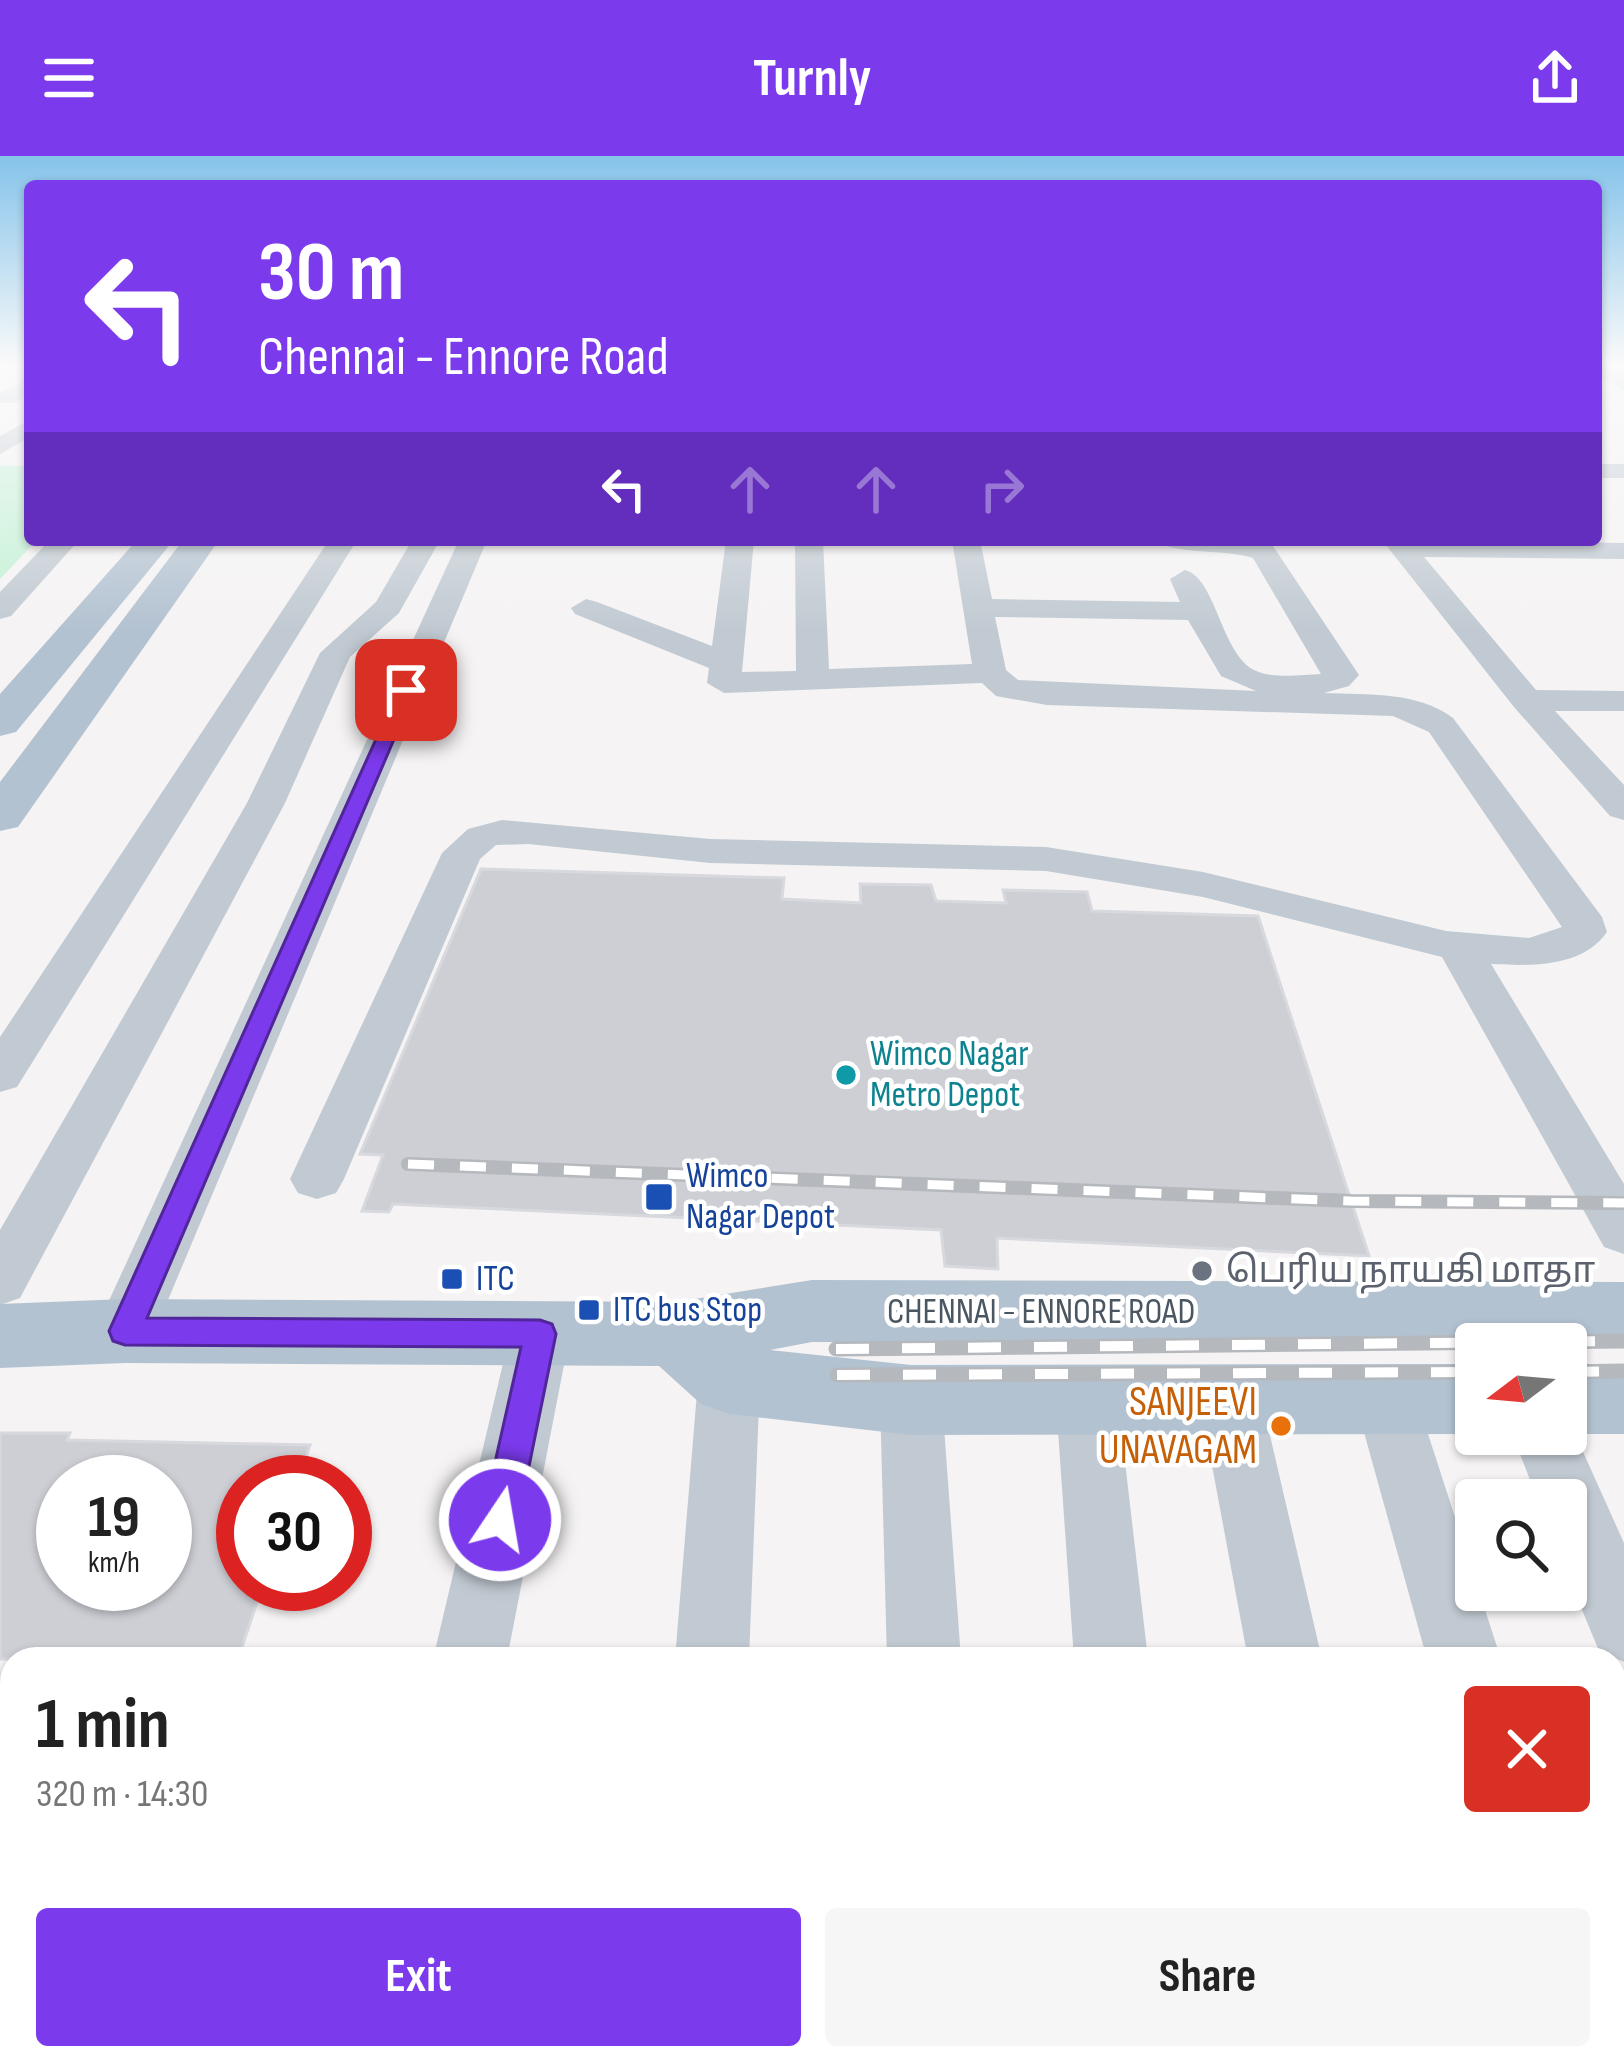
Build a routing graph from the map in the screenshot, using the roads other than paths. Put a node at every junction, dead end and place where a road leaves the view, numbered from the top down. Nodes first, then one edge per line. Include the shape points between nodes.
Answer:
1 (59, 546) edge
2 (162, 546) edge
3 (162, 546) edge
4 (162, 546) edge
5 (339, 546) edge
6 (422, 546) edge
7 (470, 546) edge
8 (739, 546) edge
9 (809, 546) edge
10 (967, 546) edge
11 (1171, 546) edge
12 (1244, 546) edge
13 (1401, 546) edge
14 (1463, 546) edge
15 (1624, 551) edge
16 (586, 608) dead end
17 (976, 608) junction
18 (0, 610) edge
19 (1199, 610) junction
20 (726, 663) junction
21 (990, 674) junction
22 (813, 680) junction
23 (0, 691) edge
24 (1526, 700) junction
25 (1624, 701) edge
26 (0, 722) edge
27 (1624, 808) edge
28 (0, 816) edge
29 (1458, 946) junction
30 (0, 1076) edge
31 (317, 1179) dead end
32 (1624, 1232) edge
33 (0, 1282) edge
34 (1624, 1314) edge
35 (1550, 1323) edge
36 (1455, 1328) edge
37 (125, 1331) junction
38 (540, 1334) junction
39 (0, 1336) edge
40 (703, 1357) junction
41 (1587, 1399) edge
42 (1624, 1399) edge
43 (910, 1400) junction
44 (1386, 1400) junction
45 (1455, 1400) edge
46 (1231, 1401) junction
47 (1087, 1402) junction
48 (1553, 1455) edge
49 (1624, 1626) edge
50 (473, 1647) edge
51 (712, 1647) edge
52 (923, 1647) edge
53 (1110, 1647) edge
54 (1282, 1647) edge
55 (1460, 1647) edge

1 - 18 street
2 - 23 main road
3 - 26 main road
4 - 28 main road
5 - 30 street
6 - 33 street via 388,607 336,653 266,803
7 - 37 street
8 - 20 street
9 - 22 street
10 - 17 street
11 - 19 street
12 - 19 street via 1263,552 1342,675 1325,684 1242,679
13 - 24 street
14 - 15 street
16 - 20 street
17 - 19 street
17 - 21 street
20 - 22 street via 724,683
21 - 22 street
21 - 29 street via 1025,694 1369,704 1429,716 1585,932 1559,949
24 - 25 street
24 - 27 street
29 - 31 street via 1116,867 706,850 502,832 463,853
29 - 32 street
34 - 35 main road, CHENNAI - ENNORE ROAD
36 - 40 main road, CHENNAI - ENNORE ROAD via 812,1311
37 - 38 main road, CHENNAI - ENNORE ROAD
37 - 39 main road, CHENNAI - ENNORE ROAD
38 - 40 main road, CHENNAI - ENNORE ROAD
38 - 50 street
40 - 43 main road, CHENNAI - ENNORE ROAD
40 - 51 street
41 - 42 main road
43 - 47 main road, CHENNAI - ENNORE ROAD
43 - 52 street
44 - 45 main road, CHENNAI - ENNORE ROAD
44 - 46 main road, CHENNAI - ENNORE ROAD
44 - 55 street
46 - 47 main road, CHENNAI - ENNORE ROAD
46 - 54 street
47 - 53 street
48 - 49 street

